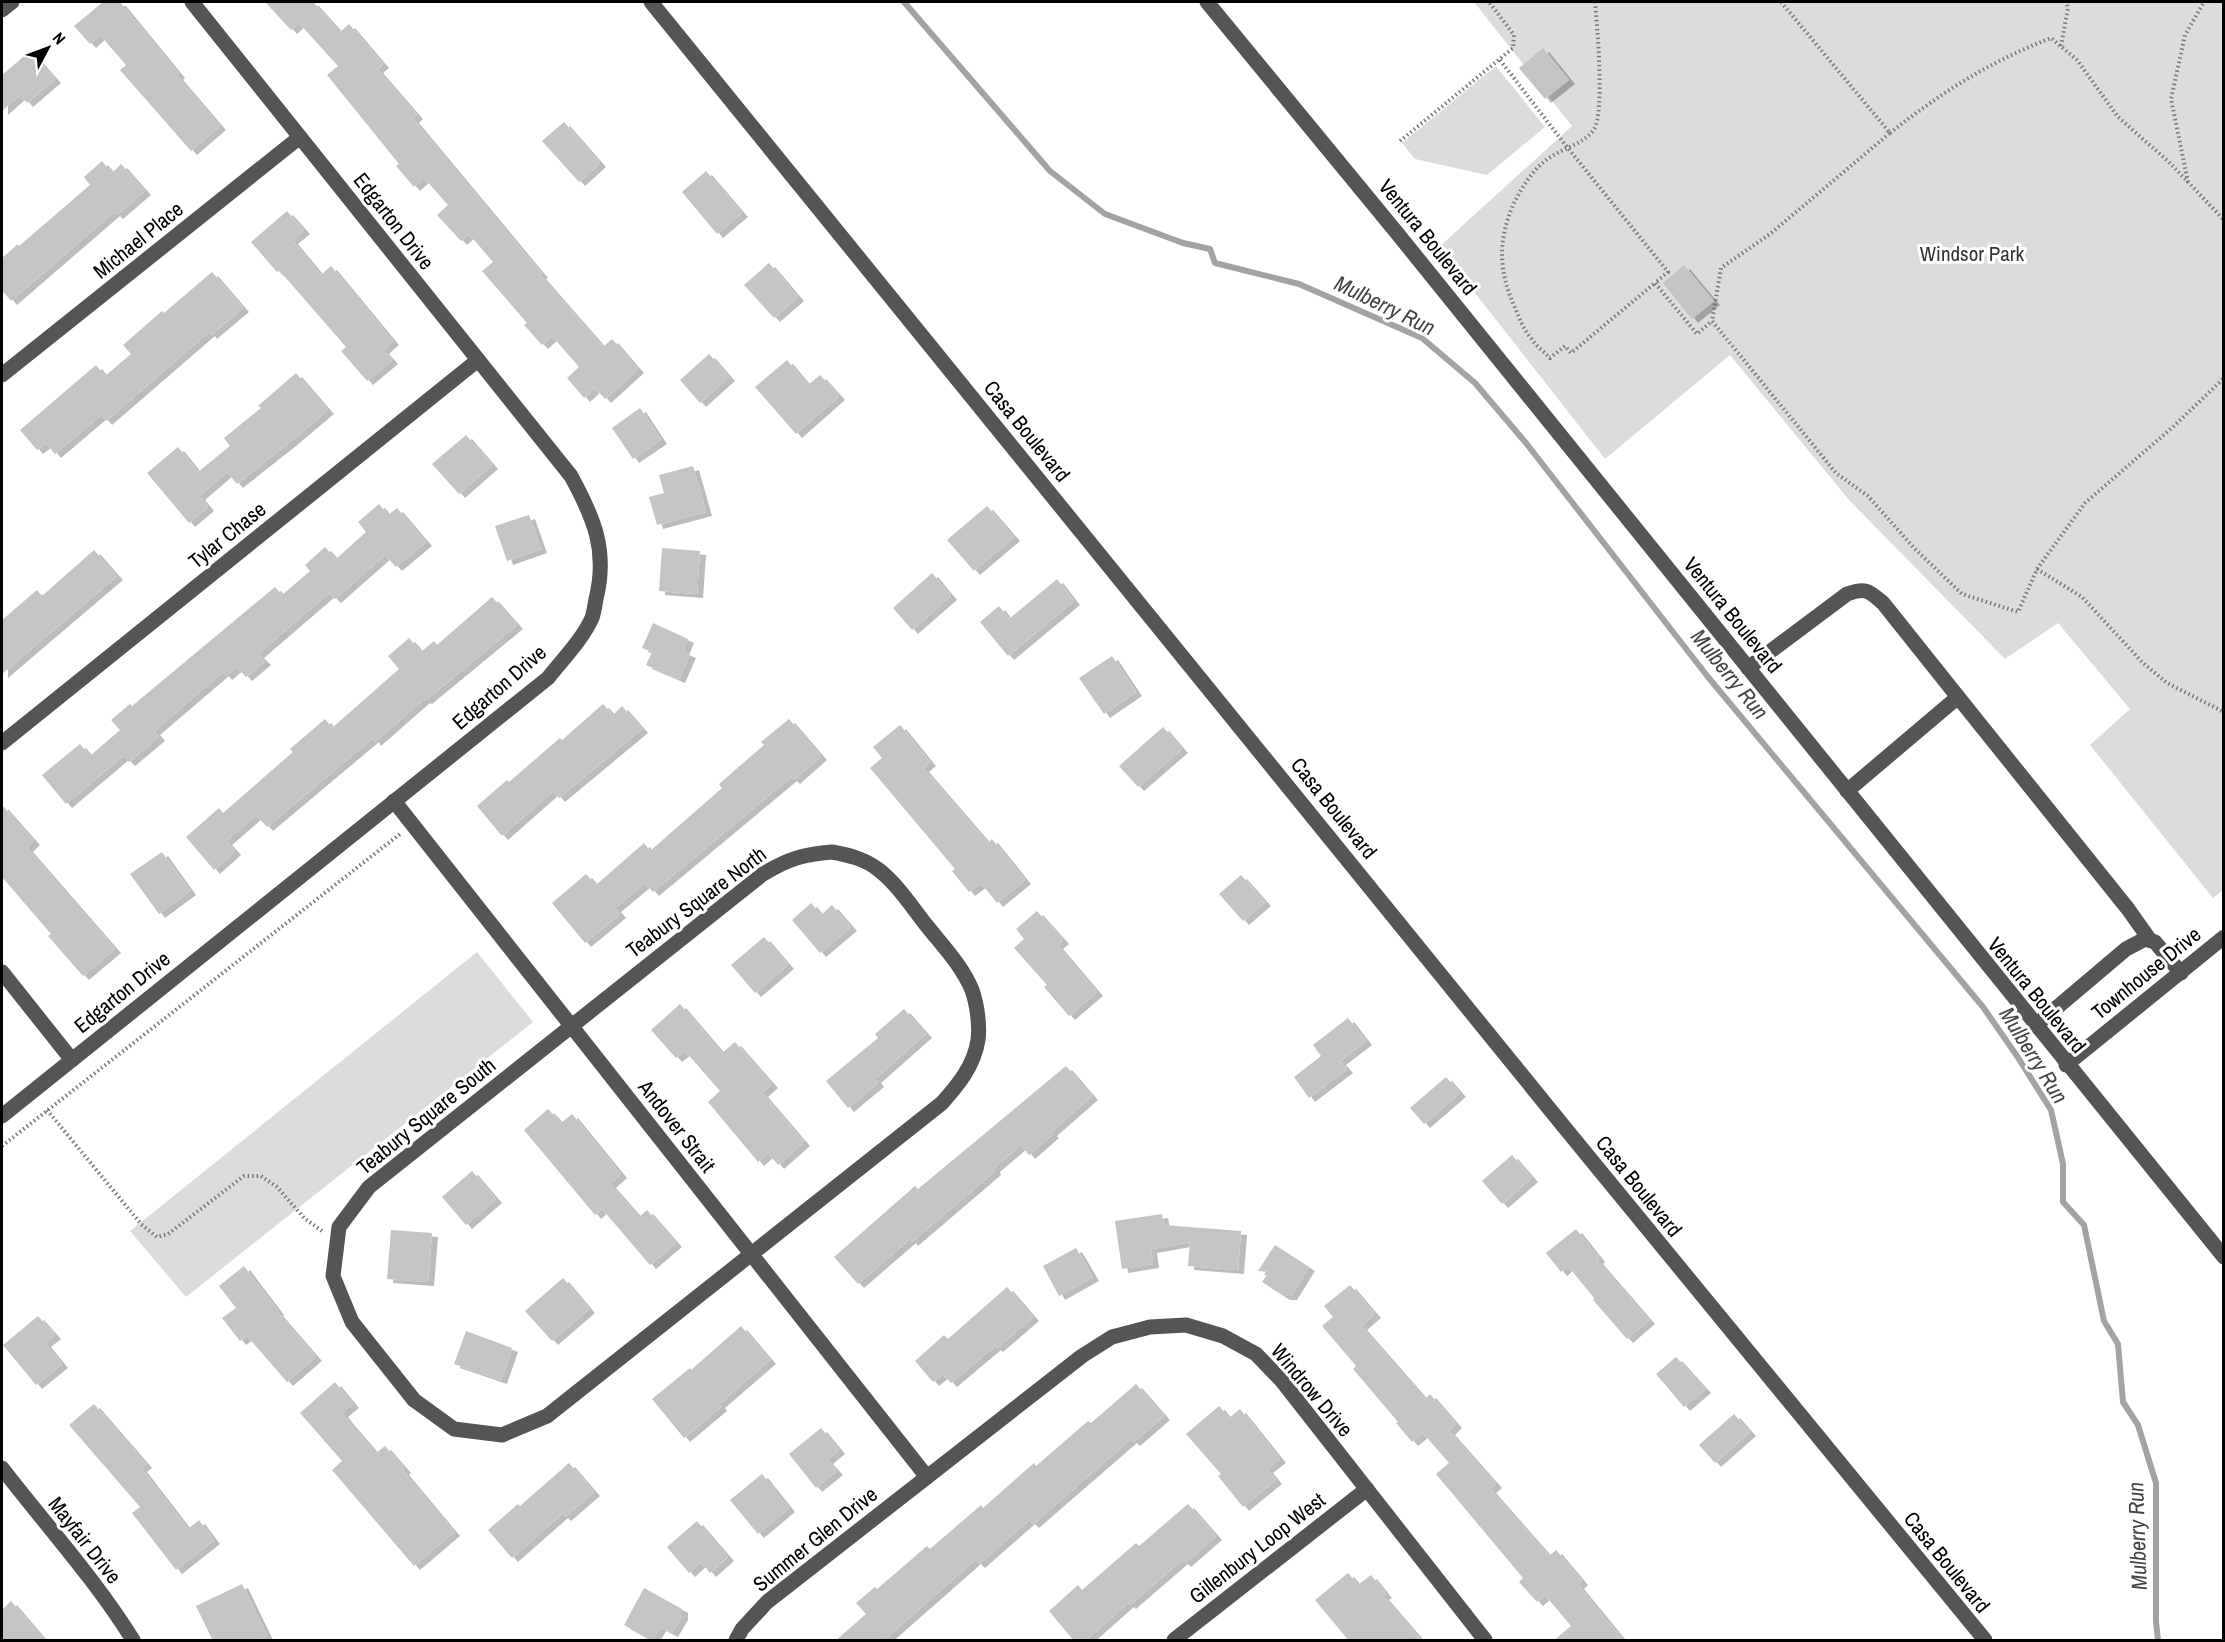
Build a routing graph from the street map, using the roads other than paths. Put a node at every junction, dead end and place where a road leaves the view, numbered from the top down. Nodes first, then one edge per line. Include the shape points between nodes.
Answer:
1 (12, 2) edge
2 (192, 2) edge
3 (651, 2) edge
4 (1207, 2) edge
5 (2, 10) edge
6 (300, 137) junction
7 (478, 360) junction
8 (2, 375) edge
9 (1748, 668) junction
10 (1958, 697) junction
11 (2, 743) edge
12 (1847, 791) junction
13 (394, 801) junction
14 (2223, 937) edge
15 (2150, 940) junction
16 (2, 972) edge
17 (2181, 973) junction
18 (571, 1026) junction
19 (2035, 1026) junction
20 (72, 1060) junction
21 (2066, 1065) junction
22 (2, 1116) edge
23 (752, 1254) junction
24 (2223, 1257) edge
25 (2, 1468) edge
26 (927, 1477) junction
27 (1366, 1490) junction
28 (133, 1641) edge
29 (736, 1641) edge
30 (1174, 1641) edge
31 (1485, 1641) edge
32 (1985, 1641) edge

1 - 5 street
2 - 6 street, Edgarton Drive
3 - 32 street, Casa Boulevard
4 - 9 street, Ventura Boulevard
6 - 7 street, Edgarton Drive
6 - 8 street, Michael Place
7 - 11 street, Tylar Chase
7 - 13 street, Edgarton Drive via 571,476 590,510 600,544 601,581 592,618 573,649 548,678
9 - 10 street via 1847,594 1860,589 1883,603
9 - 12 street, Ventura Boulevard
10 - 12 street
10 - 15 street
12 - 19 street, Ventura Boulevard
13 - 18 street, Andover Strait
13 - 20 street, Edgarton Drive
14 - 17 street, Townhouse Drive
15 - 17 street
15 - 19 street via 2126,949
16 - 20 street
17 - 21 street, Townhouse Drive
18 - 23 street, Andover Strait
18 - 23 street, Teabury Square North via 786,860 832,852 855,856 878,868 894,884 963,972 973,992 978,1040 971,1064 942,1103
18 - 23 street, Teabury Square South via 369,1187 339,1227 333,1276 352,1322 414,1400 454,1429 502,1435 547,1416
19 - 21 street, Ventura Boulevard
20 - 22 street, Edgarton Drive
21 - 24 street, Ventura Boulevard
23 - 26 street, Andover Strait
25 - 28 street, Mayfair Drive via 84,1571
26 - 27 street, Windrow Drive via 1112,1337 1150,1327 1186,1325 1223,1336 1256,1354 1282,1381
26 - 29 street, Summer Glen Drive via 767,1602
27 - 30 street, Gillenbury Loop West
27 - 31 street, Windrow Drive

